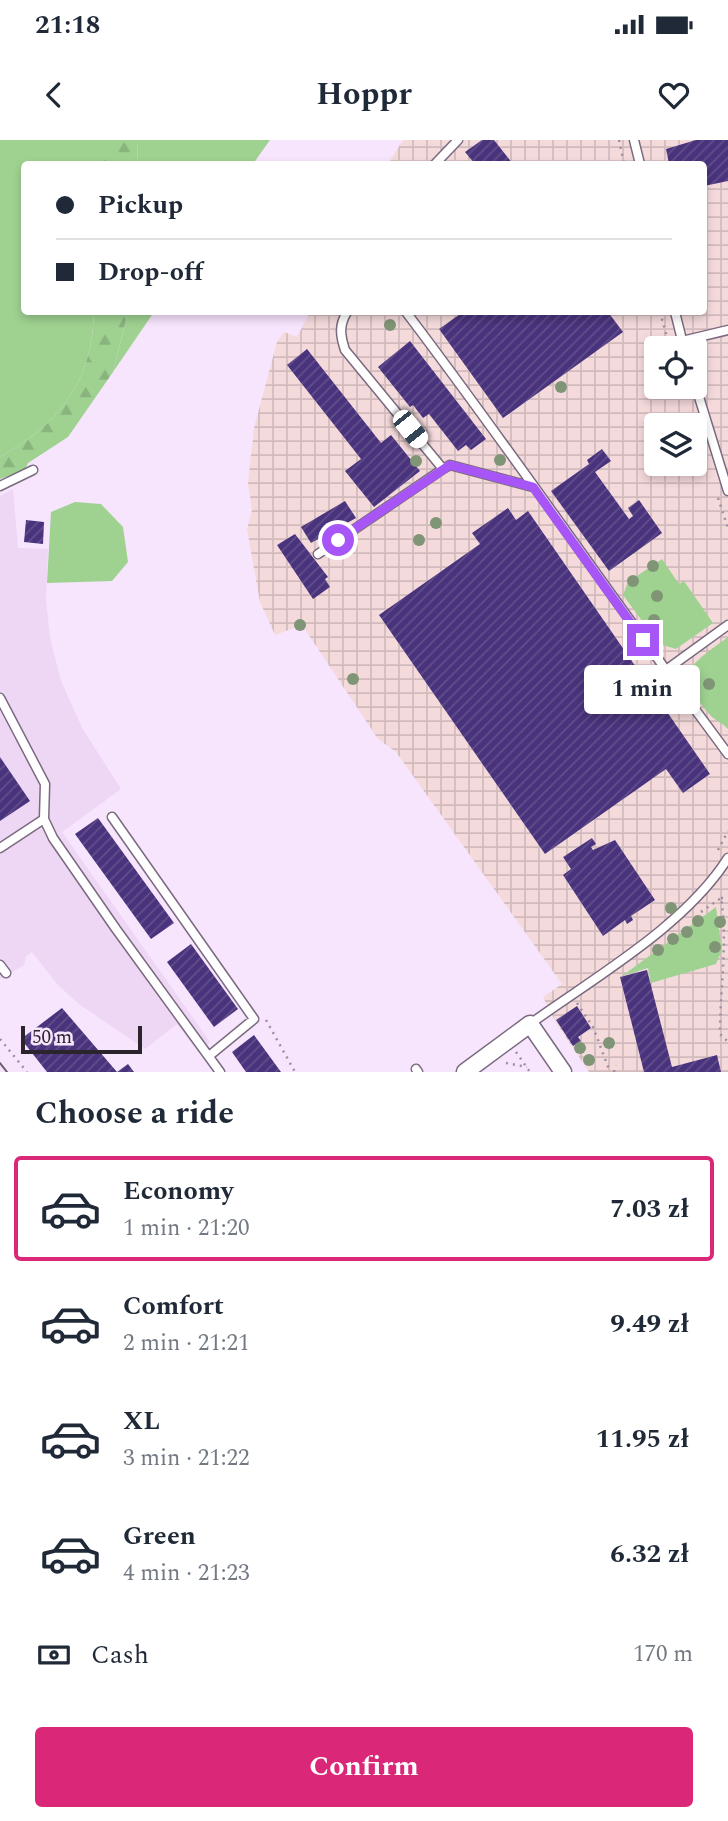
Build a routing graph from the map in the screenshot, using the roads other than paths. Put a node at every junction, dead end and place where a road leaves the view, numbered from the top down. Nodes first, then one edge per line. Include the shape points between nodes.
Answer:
1 (458, 140) edge
2 (635, 140) edge
3 (438, 161) edge
4 (638, 161) edge
5 (345, 315) edge
6 (408, 315) edge
7 (676, 315) edge
8 (728, 330) edge
9 (681, 336) edge
10 (707, 337) edge
11 (700, 399) edge
12 (443, 469) junction
13 (33, 470) dead end
14 (0, 486) edge
15 (533, 487) junction
16 (728, 491) edge
17 (318, 554) dead end
18 (728, 625) edge
19 (666, 670) junction
20 (0, 698) edge
21 (728, 754) edge
22 (112, 817) dead end
23 (44, 819) junction
24 (0, 848) edge
25 (728, 858) edge
26 (0, 965) edge
27 (6, 973) dead end
28 (530, 1024) junction
29 (209, 1056) junction
30 (220, 1072) edge
31 (465, 1072) edge
32 (563, 1072) edge

1 - 3 lane
2 - 4 lane
5 - 12 lane via 341,336 345,350
6 - 15 lane via 491,423
7 - 9 lane
8 - 10 lane
11 - 16 lane
12 - 15 lane via 450,465
12 - 17 lane
13 - 14 lane
15 - 19 lane
18 - 19 lane
19 - 21 lane
20 - 23 lane via 45,784
22 - 29 lane via 254,1019
23 - 24 lane
23 - 29 lane via 110,920
25 - 28 lane via 700,897 669,923
26 - 27 lane
28 - 31 street
28 - 32 street
29 - 30 lane

